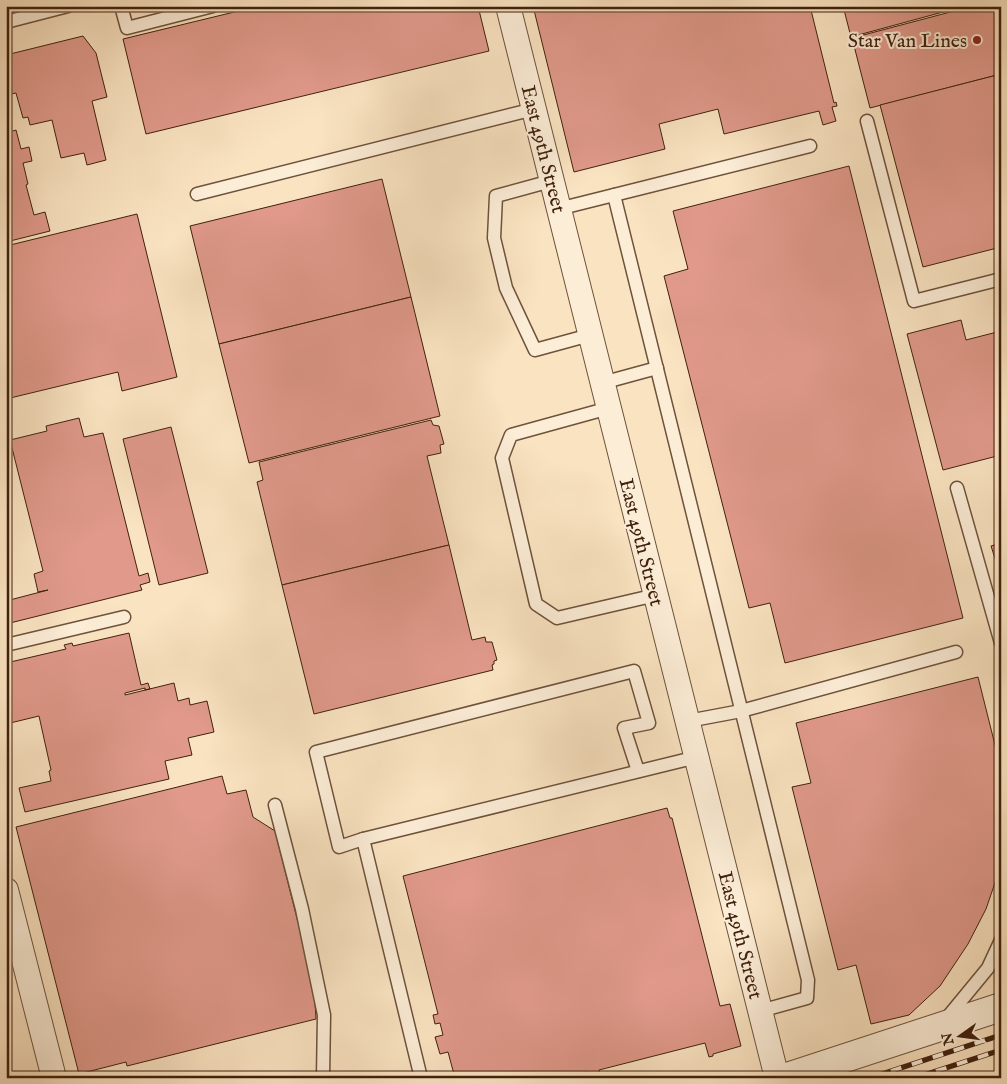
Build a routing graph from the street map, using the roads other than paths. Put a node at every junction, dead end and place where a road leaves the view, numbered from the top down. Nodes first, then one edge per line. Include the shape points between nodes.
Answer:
1 (68, 6) edge
2 (121, 6) edge
3 (213, 6) edge
4 (508, 6) edge
5 (6, 22) edge
6 (534, 110) junction
7 (867, 121) dead end
8 (810, 146) dead end
9 (552, 181) junction
10 (197, 194) dead end
11 (614, 194) junction
12 (558, 209) junction
13 (1001, 279) edge
14 (590, 335) junction
15 (657, 368) junction
16 (602, 383) junction
17 (608, 408) junction
18 (957, 488) dead end
19 (656, 595) junction
20 (124, 617) dead end
21 (1001, 643) edge
22 (6, 645) edge
23 (956, 652) dead end
24 (741, 710) junction
25 (688, 721) junction
26 (696, 757) junction
27 (638, 771) junction
28 (275, 806) dead end
29 (363, 839) junction
30 (6, 890) edge
31 (1001, 940) edge
32 (1001, 1008) edge
33 (760, 1011) junction
34 (939, 1028) junction
35 (54, 1078) edge
36 (323, 1078) edge
37 (421, 1078) edge
38 (777, 1078) edge
39 (784, 1078) edge

1 - 5 lane
2 - 3 lane via 126,28
4 - 6 street, East 49th Street
6 - 9 street, East 49th Street
6 - 10 lane
7 - 13 lane via 914,301
8 - 11 lane
9 - 12 street, East 49th Street
9 - 14 lane via 496,196 494,238 506,288 535,350
11 - 12 lane
11 - 15 lane
12 - 14 street, East 49th Street
14 - 16 street, East 49th Street
15 - 16 lane
15 - 24 lane
16 - 17 street, East 49th Street
17 - 19 street, East 49th Street
17 - 19 lane via 512,435 502,458 536,604 557,618
18 - 21 lane
19 - 25 street, East 49th Street
20 - 22 lane
23 - 24 lane
24 - 25 lane
24 - 33 lane via 808,980 807,998
25 - 26 street, East 49th Street
26 - 27 lane
26 - 33 street, East 49th Street
27 - 29 lane
27 - 29 lane via 624,728 649,723 634,671 316,752 339,847
28 - 36 lane via 302,909 324,1015
29 - 37 lane
30 - 35 street
31 - 34 lane via 988,968
32 - 34 street
33 - 38 street, East 49th Street
34 - 39 street

